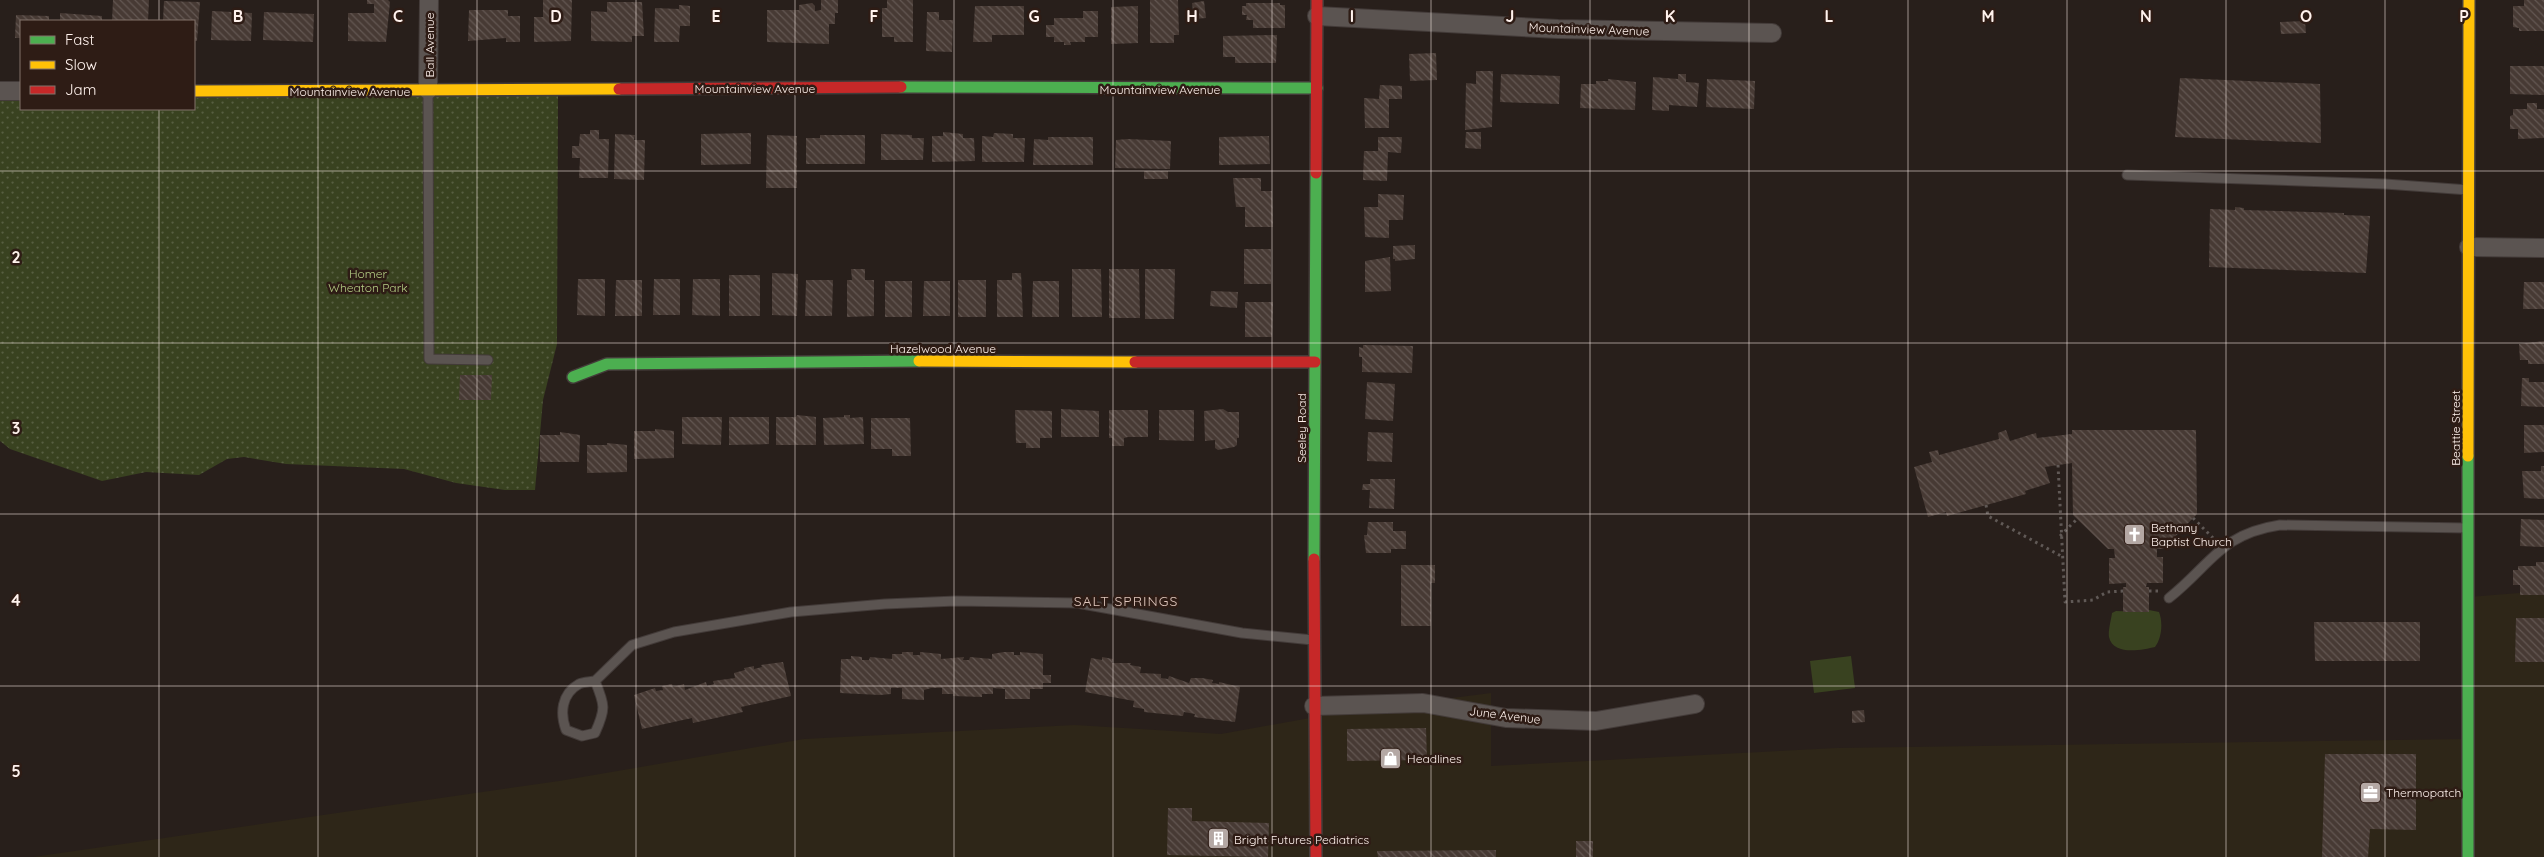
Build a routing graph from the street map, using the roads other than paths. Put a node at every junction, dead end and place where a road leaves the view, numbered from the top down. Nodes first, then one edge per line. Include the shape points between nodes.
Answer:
1 (429, 0) edge
2 (2469, 0) edge
3 (1317, 8) edge
4 (1772, 33) dead end
5 (1317, 88) junction
6 (428, 90) junction
7 (0, 91) edge
8 (20, 91) edge
9 (195, 91) edge
10 (2127, 175) dead end
11 (2469, 190) junction
12 (2469, 247) junction
13 (2544, 248) edge
14 (488, 360) dead end
15 (1315, 362) junction
16 (573, 378) dead end
17 (2468, 528) junction
18 (2168, 598) dead end
19 (1314, 640) junction
20 (595, 681) junction
21 (1695, 704) dead end
22 (1314, 706) junction
23 (1316, 857) edge
24 (2468, 857) edge

1 - 6 street, Ball Avenue
2 - 11 street, Beattie Street
3 - 4 street, Mountainview Avenue via 1558,29
3 - 5 street, Seeley Road
5 - 6 street, Mountainview Avenue
5 - 15 street, Seeley Road
6 - 9 street, Mountainview Avenue
6 - 14 lane via 429,359
7 - 8 street
10 - 11 lane
11 - 12 street, Beattie Street
12 - 13 street
12 - 17 street, Beattie Street
15 - 16 street, Hazelwood Avenue via 607,364
15 - 19 street, Seeley Road
17 - 18 lane via 2280,525 2260,528 2226,544
17 - 24 street, Beattie Street
19 - 20 lane via 1242,633 1077,603 956,601 885,604 791,612 674,632 632,645
19 - 22 street, Seeley Road
20 - 20 lane via 604,702 595,733 582,736 566,730 561,716 566,698 579,684
21 - 22 street, June Avenue via 1612,720 1588,721 1506,718 1424,703
22 - 23 street, Seeley Road

